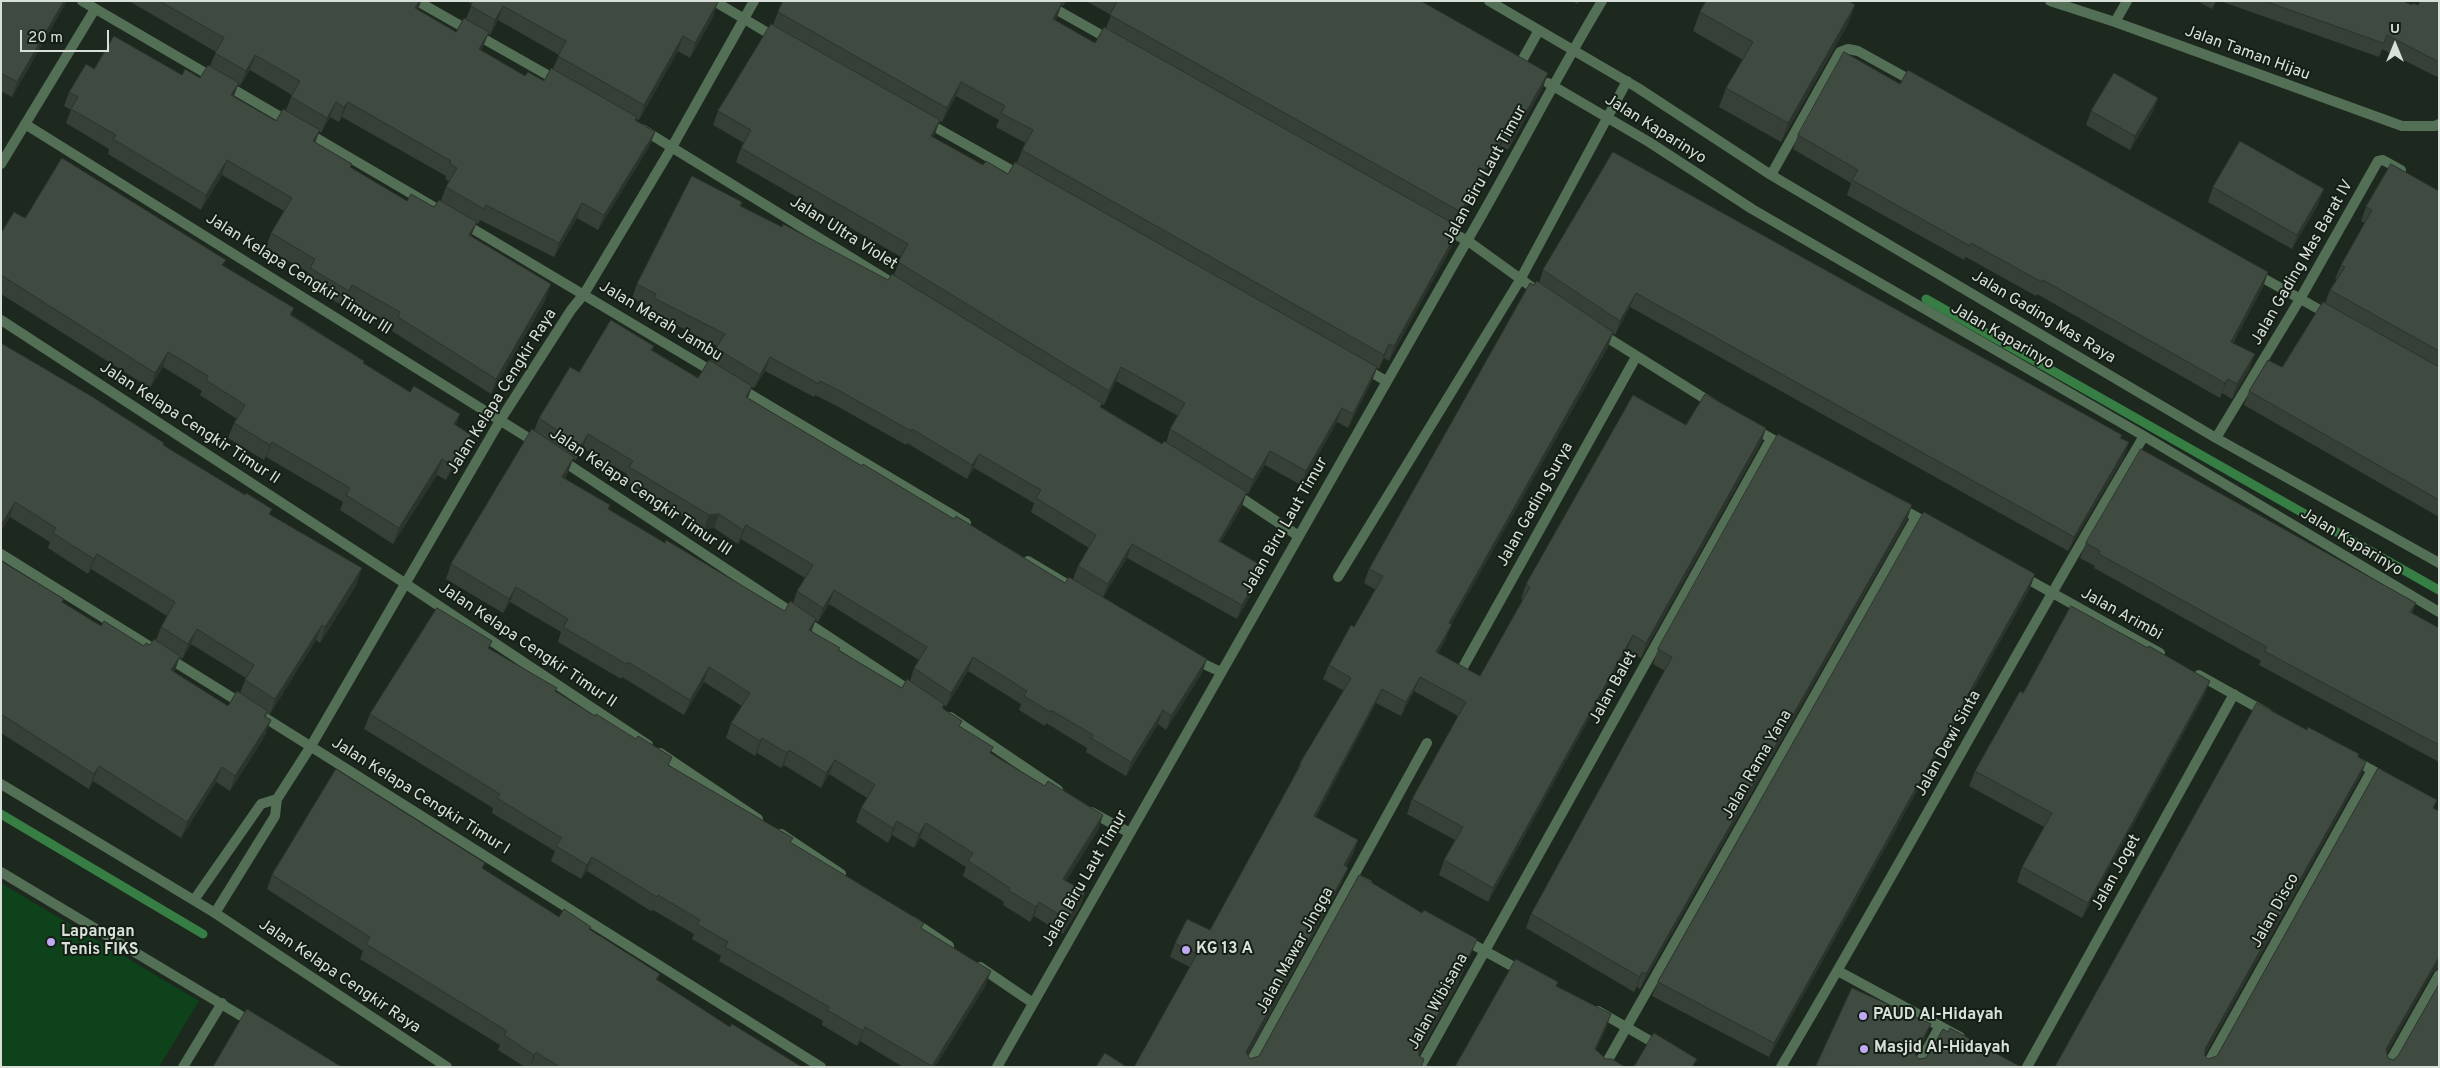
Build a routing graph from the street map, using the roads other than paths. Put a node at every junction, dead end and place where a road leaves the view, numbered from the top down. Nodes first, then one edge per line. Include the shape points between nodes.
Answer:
1 (82, 1) edge
2 (417, 1) edge
3 (714, 1) edge
4 (754, 1) edge
5 (1040, 1) edge
6 (1489, 1) edge
7 (1602, 1) edge
8 (2050, 1) edge
9 (2127, 1) edge
10 (95, 9) junction
11 (743, 19) junction
12 (2115, 22) junction
13 (1539, 30) junction
14 (786, 44) edge
15 (1119, 45) edge
16 (1571, 47) junction
17 (1624, 80) junction
18 (1920, 85) edge
19 (1557, 87) junction
20 (570, 89) edge
21 (1602, 115) junction
22 (916, 116) edge
23 (630, 122) edge
24 (26, 124) junction
25 (2437, 125) edge
26 (672, 147) junction
27 (1, 164) edge
28 (1771, 175) junction
29 (2408, 175) edge
30 (1028, 179) edge
31 (1439, 226) edge
32 (1472, 245) junction
33 (2248, 270) edge
34 (1516, 277) junction
35 (902, 288) edge
36 (584, 294) junction
37 (2300, 299) junction
38 (1553, 302) edge
39 (2335, 318) edge
40 (1, 320) edge
41 (1594, 330) edge
42 (1636, 357) junction
43 (1355, 363) edge
44 (1386, 381) junction
45 (1722, 410) edge
46 (501, 419) junction
47 (1746, 425) edge
48 (2144, 436) junction
49 (2216, 438) junction
50 (1771, 439) junction
51 (1796, 453) edge
52 (1224, 488) edge
53 (1890, 503) edge
54 (1916, 517) junction
55 (977, 530) edge
56 (1941, 531) edge
57 (1297, 535) junction
58 (1, 554) edge
59 (1019, 556) edge
60 (2439, 563) edge
61 (2009, 569) edge
62 (1338, 577) dead end
63 (406, 584) junction
64 (2051, 593) junction
65 (1088, 596) edge
66 (2439, 612) edge
67 (1182, 653) edge
68 (2173, 661) edge
69 (1462, 669) edge
70 (2190, 670) edge
71 (1221, 672) junction
72 (2234, 694) junction
73 (924, 700) edge
74 (941, 712) edge
75 (2277, 718) edge
76 (1427, 743) dead end
77 (311, 746) junction
78 (2346, 756) edge
79 (2372, 770) junction
80 (1, 784) edge
81 (2397, 784) edge
82 (1065, 794) edge
83 (277, 798) junction
84 (1082, 805) edge
85 (1130, 833) junction
86 (1, 872) edge
87 (1353, 877) junction
88 (850, 880) edge
89 (1376, 888) edge
90 (194, 900) junction
91 (899, 912) edge
92 (215, 913) junction
93 (1450, 931) edge
94 (956, 951) edge
95 (1484, 951) junction
96 (973, 962) edge
97 (1838, 971) junction
98 (2439, 975) edge
99 (1534, 978) edge
100 (222, 1003) junction
101 (1033, 1003) junction
102 (1585, 1005) edge
103 (1940, 1026) junction
104 (1627, 1027) junction
105 (263, 1029) edge
106 (1966, 1040) edge
107 (1669, 1052) edge
108 (183, 1067) edge
109 (447, 1067) edge
110 (821, 1067) edge
111 (997, 1067) edge
112 (1248, 1067) edge
113 (1420, 1067) edge
114 (1604, 1067) edge
115 (1781, 1067) edge
116 (1917, 1067) edge
117 (2027, 1067) edge
118 (2206, 1067) edge
119 (2387, 1067) edge

1 - 10 street, Jalan Merah Jambu
2 - 20 street
3 - 11 street
4 - 11 street, Jalan Kelapa Cengkir Raya
5 - 15 street
6 - 13 street, Jalan Gading Mas Raya
7 - 16 street, Jalan Biru Laut Timur
8 - 12 street, Jalan Taman Hijau
9 - 12 street
10 - 24 street
10 - 36 street, Jalan Merah Jambu
11 - 14 street
11 - 26 street, Jalan Kelapa Cengkir Raya
12 - 25 street, Jalan Taman Hijau via 2402,126
13 - 16 street, Jalan Gading Mas Raya
13 - 19 street, Jalan Kaparinyo via 1523,69
16 - 17 street, Jalan Gading Mas Raya
16 - 19 street, Jalan Biru Laut Timur
17 - 21 street
17 - 28 street, Jalan Gading Mas Raya
18 - 28 street via 1858,51 1848,49 1840,52
19 - 21 street, Jalan Kaparinyo
19 - 32 street, Jalan Biru Laut Timur
21 - 34 street
21 - 48 street, Jalan Kaparinyo via 1752,209
22 - 30 street
23 - 26 street, Jalan Ultra Violet
24 - 27 street
24 - 46 street, Jalan Kelapa Cengkir Timur III
26 - 35 street, Jalan Ultra Violet
26 - 36 street, Jalan Kelapa Cengkir Raya
28 - 49 street, Jalan Gading Mas Raya
29 - 37 street, Jalan Gading Mas Barat IV via 2383,160 2378,161
31 - 32 street
32 - 34 street
32 - 44 street, Jalan Biru Laut Timur
33 - 37 street
34 - 38 street
34 - 62 street
36 - 46 street, Jalan Kelapa Cengkir Raya
36 - 55 street, Jalan Merah Jambu
37 - 39 street
37 - 49 street, Jalan Gading Mas Barat IV
40 - 63 street, Jalan Kelapa Cengkir Timur II
41 - 42 street
42 - 45 street
42 - 69 street, Jalan Gading Surya
43 - 44 street
44 - 57 street, Jalan Biru Laut Timur
46 - 63 street, Jalan Kelapa Cengkir Raya
46 - 73 street, Jalan Kelapa Cengkir Timur III
47 - 50 street
48 - 64 street, Jalan Dewi Sinta
48 - 66 street, Jalan Kaparinyo
49 - 60 street, Jalan Gading Mas Raya
50 - 51 street
50 - 95 street, Jalan Balet
52 - 57 street
53 - 54 street
54 - 56 street
54 - 104 street, Jalan Rama Yana
57 - 71 street, Jalan Biru Laut Timur
58 - 77 street, Jalan Kelapa Cengkir Timur I
59 - 65 street
61 - 64 street, Jalan Arimbi
63 - 77 street, Jalan Kelapa Cengkir Raya
63 - 88 street, Jalan Kelapa Cengkir Timur II
64 - 68 street, Jalan Arimbi
64 - 97 street, Jalan Dewi Sinta
67 - 71 street
70 - 72 street
71 - 85 street, Jalan Biru Laut Timur
72 - 75 street
72 - 117 street, Jalan Joget
74 - 82 street
76 - 87 street
77 - 83 street, Jalan Kelapa Cengkir Raya
77 - 110 street, Jalan Kelapa Cengkir Timur I
78 - 79 street
79 - 81 street
79 - 118 street, Jalan Disco
80 - 90 street, Jalan Kelapa Cengkir Raya
83 - 90 street, Jalan Kelapa Cengkir Raya via 261,804
83 - 92 street, Jalan Kelapa Cengkir Raya via 275,816
84 - 85 street
85 - 101 street, Jalan Biru Laut Timur
86 - 100 street
87 - 89 street, Jalan Mawar Jingga
87 - 112 street, Jalan Mawar Jingga
90 - 92 street, Jalan Kelapa Cengkir Raya
91 - 94 street
92 - 109 street, Jalan Kelapa Cengkir Raya
93 - 95 street
95 - 99 street
95 - 113 street, Jalan Wibisana
96 - 101 street
97 - 103 street
97 - 115 street, Jalan Dewi Sinta
98 - 119 street
100 - 105 street
100 - 108 street
101 - 111 street, Jalan Biru Laut Timur
102 - 104 street
103 - 106 street
103 - 116 street
104 - 107 street
104 - 114 street, Jalan Rama Yana

